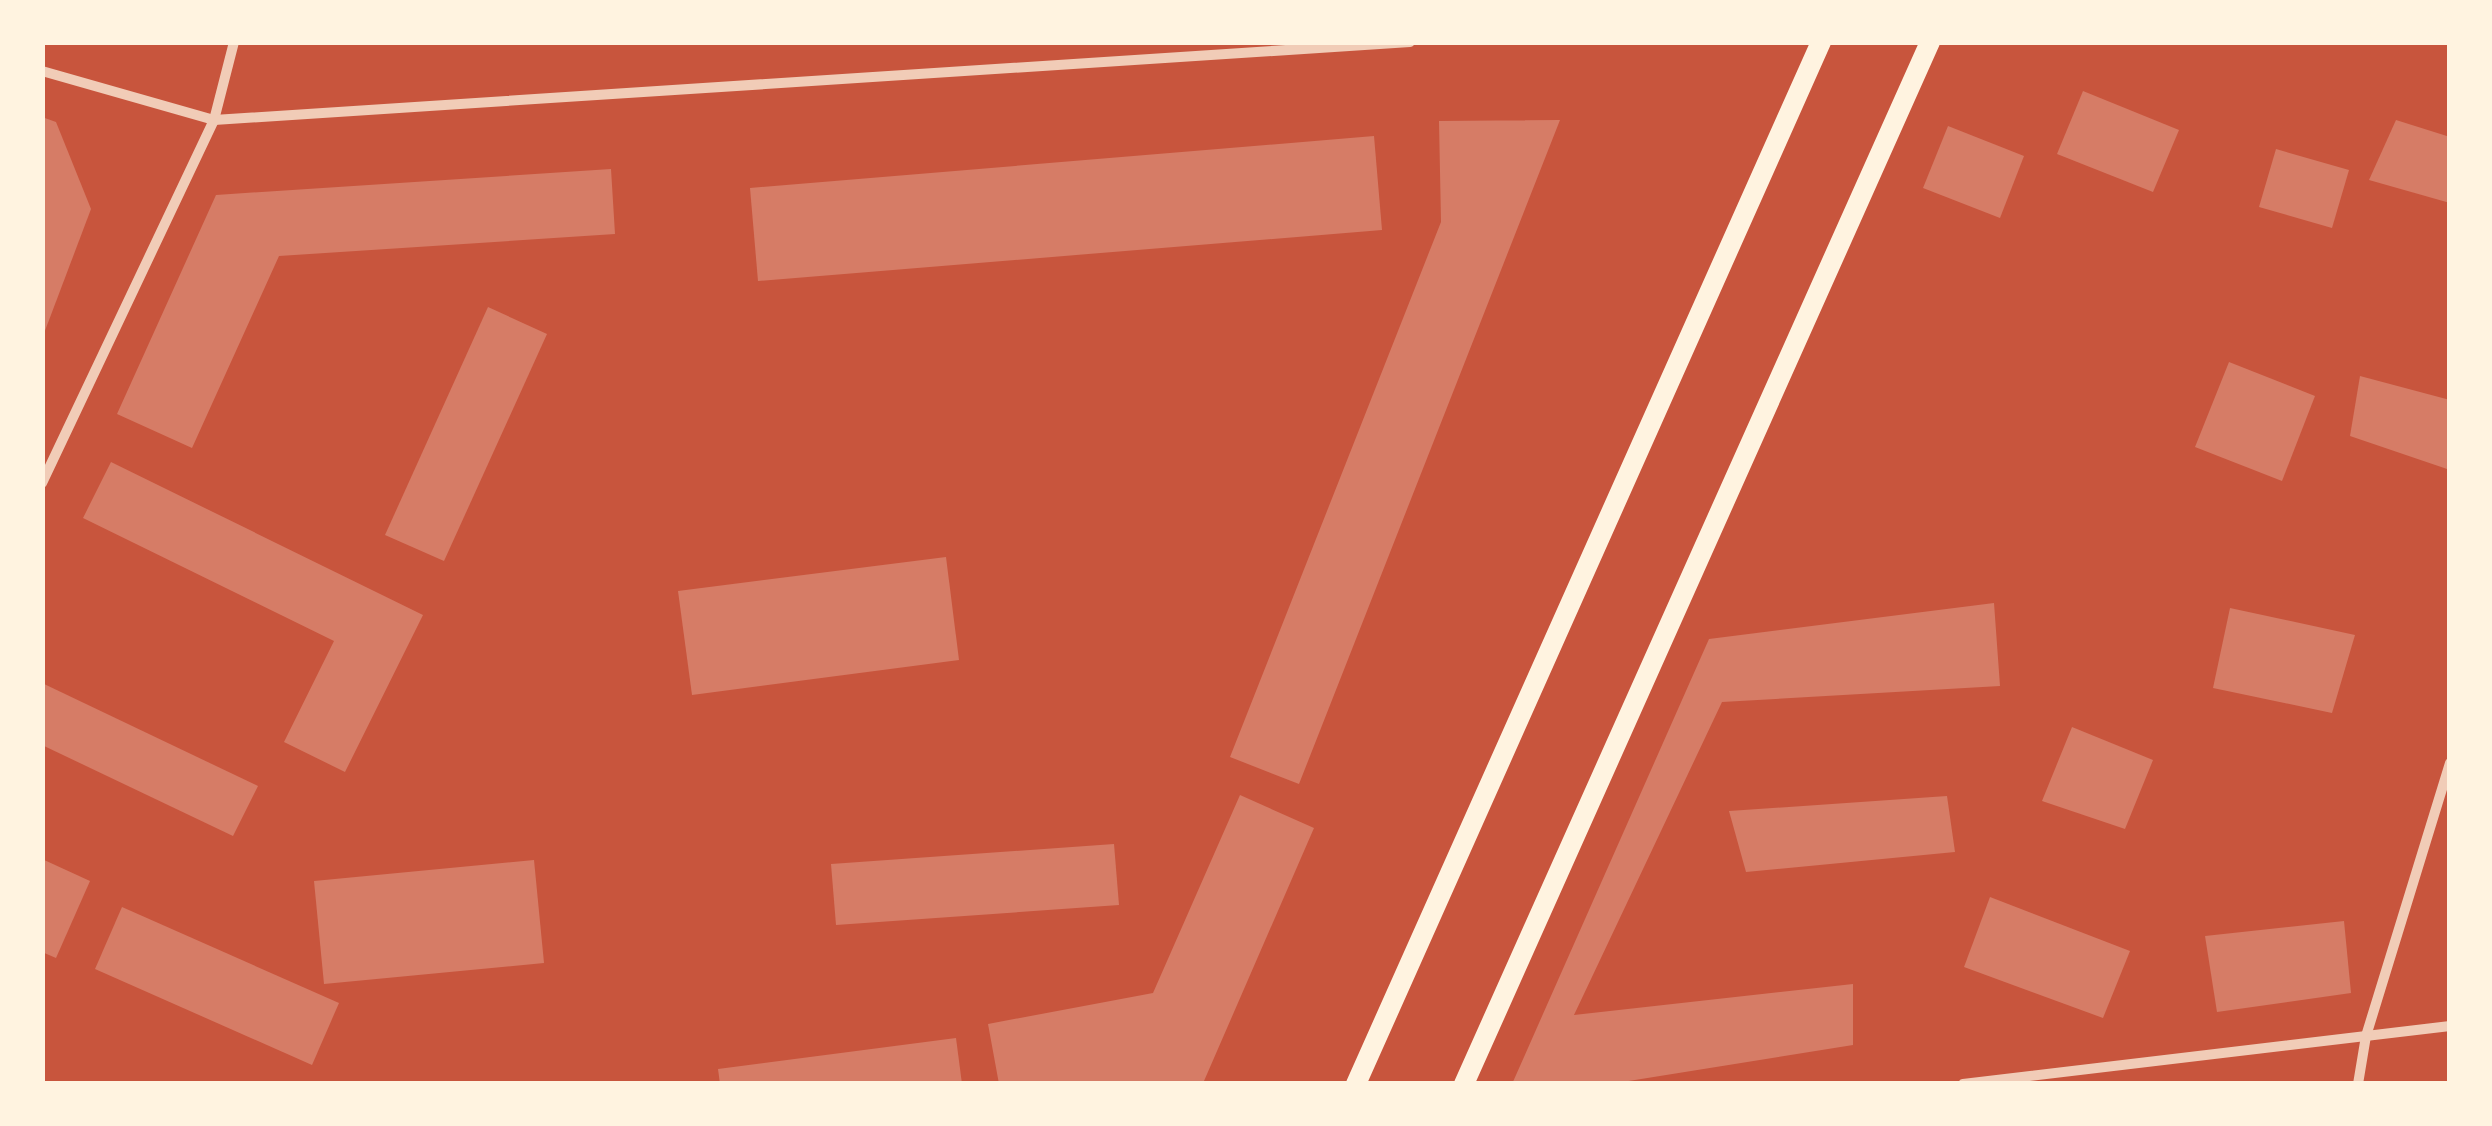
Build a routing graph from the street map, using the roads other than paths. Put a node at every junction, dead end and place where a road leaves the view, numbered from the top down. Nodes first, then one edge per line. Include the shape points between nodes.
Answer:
1 (234, 42) edge
2 (1410, 42) edge
3 (1821, 42) edge
4 (1930, 42) edge
5 (42, 71) edge
6 (214, 120) junction
7 (42, 484) edge
8 (2450, 764) edge
9 (2450, 1026) edge
10 (2366, 1036) junction
11 (1356, 1084) edge
12 (1464, 1084) edge
13 (1963, 1084) edge
14 (2358, 1084) edge

1 - 6 street
2 - 6 street
3 - 11 main road
4 - 12 main road
5 - 6 street
6 - 7 street
8 - 10 street
9 - 10 street
10 - 13 street
10 - 14 street

